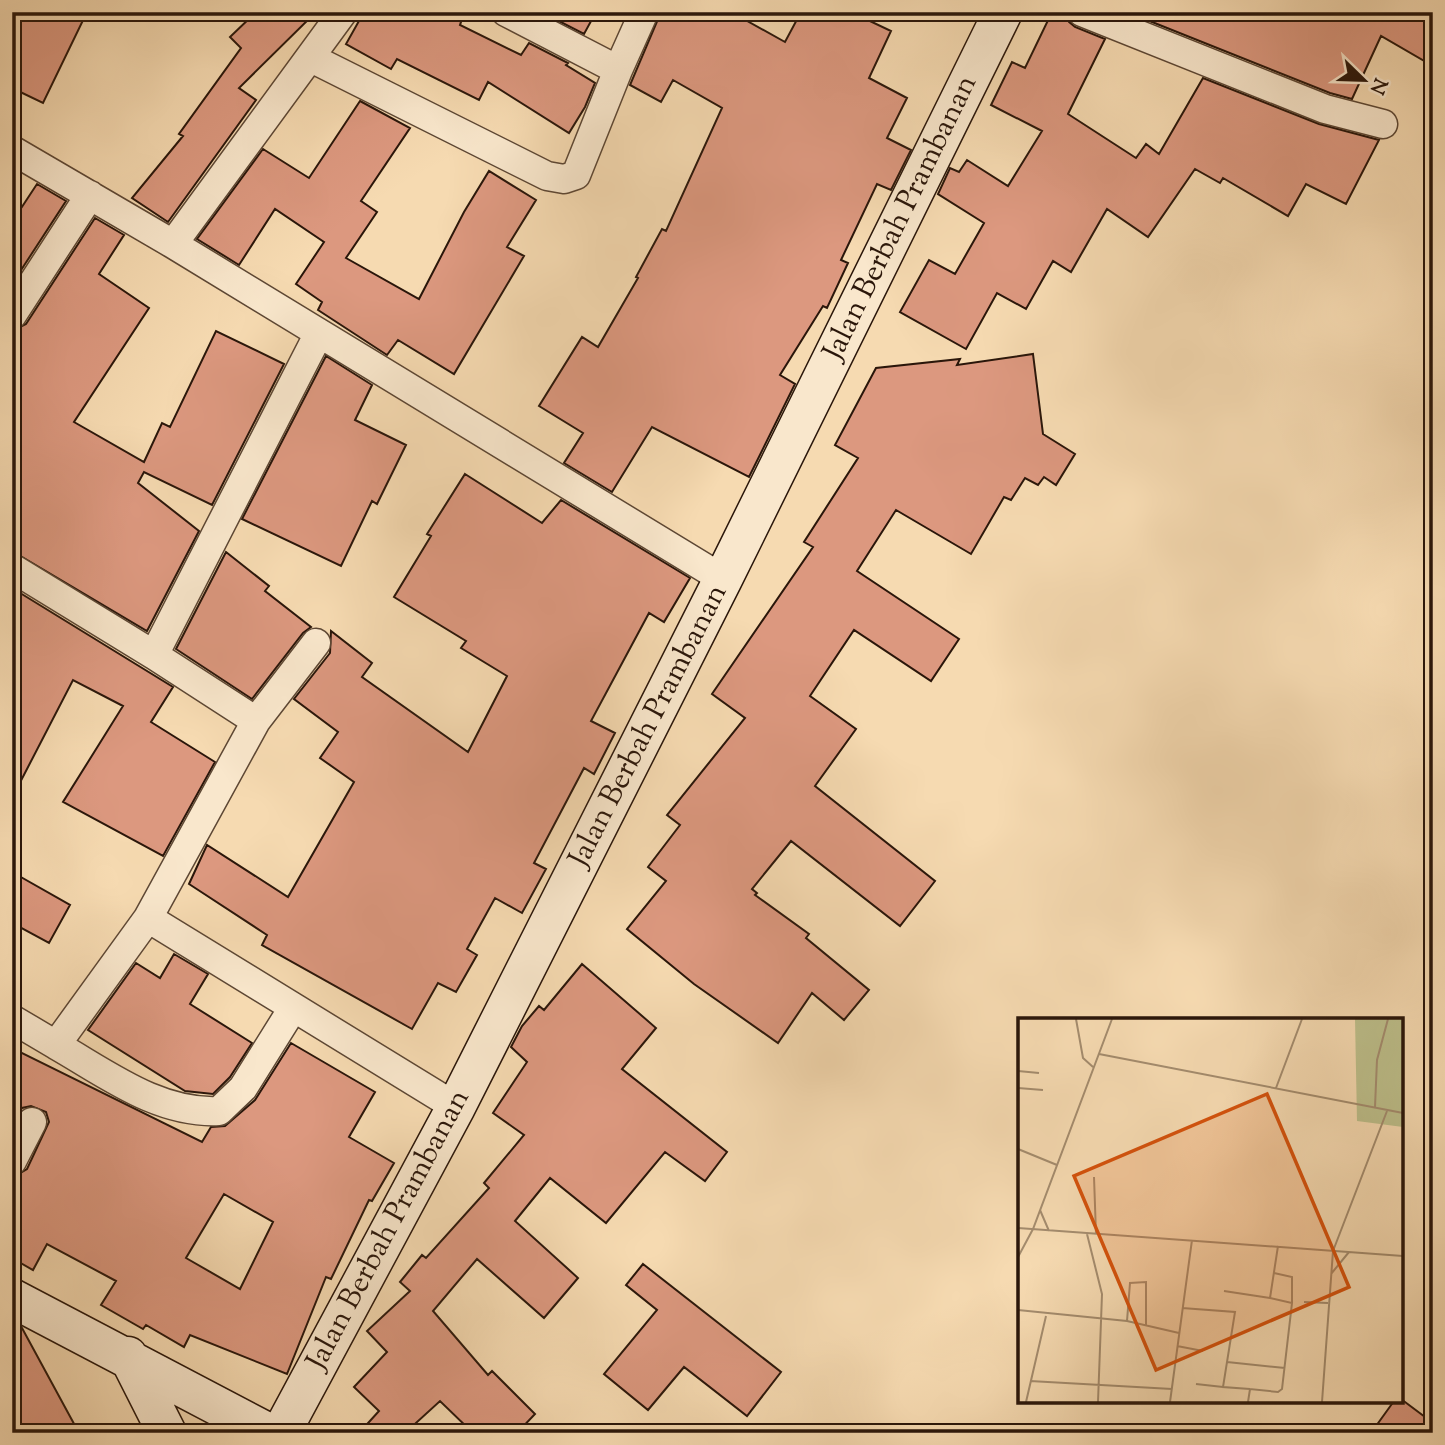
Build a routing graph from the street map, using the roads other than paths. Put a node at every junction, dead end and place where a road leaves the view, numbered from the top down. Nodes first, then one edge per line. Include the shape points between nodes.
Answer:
1 (343, 12) edge
2 (506, 12) edge
3 (644, 12) edge
4 (1003, 12) edge
5 (1083, 12) edge
6 (311, 58) junction
7 (618, 70) junction
8 (1383, 124) dead end
9 (12, 150) edge
10 (90, 195) junction
11 (173, 244) junction
12 (12, 315) edge
13 (318, 333) junction
14 (12, 568) edge
15 (723, 579) junction
16 (316, 643) dead end
17 (154, 655) junction
18 (256, 722) junction
19 (148, 918) junction
20 (293, 1008) junction
21 (12, 1019) edge
22 (57, 1045) junction
23 (456, 1108) junction
24 (32, 1122) dead end
25 (12, 1161) edge
26 (12, 1298) edge
27 (128, 1356) junction
28 (167, 1433) edge
29 (269, 1433) edge
30 (281, 1433) edge

1 - 6 street
2 - 7 street
3 - 7 street
4 - 15 main road, Jalan Berbah Prambanan
5 - 8 street via 1325,109
6 - 7 street via 547,176 564,179 576,175
6 - 11 street
9 - 10 street
10 - 11 street
10 - 12 street
11 - 13 street
13 - 15 street
13 - 17 street
14 - 17 street
15 - 23 main road, Jalan Berbah Prambanan
16 - 18 street
17 - 18 street
18 - 19 street
19 - 20 street
19 - 22 street
20 - 22 street via 243,1088 219,1111 168,1105
20 - 23 street
21 - 22 street
23 - 30 main road, Jalan Berbah Prambanan
24 - 25 street
26 - 27 main road
27 - 28 main road
27 - 29 main road

